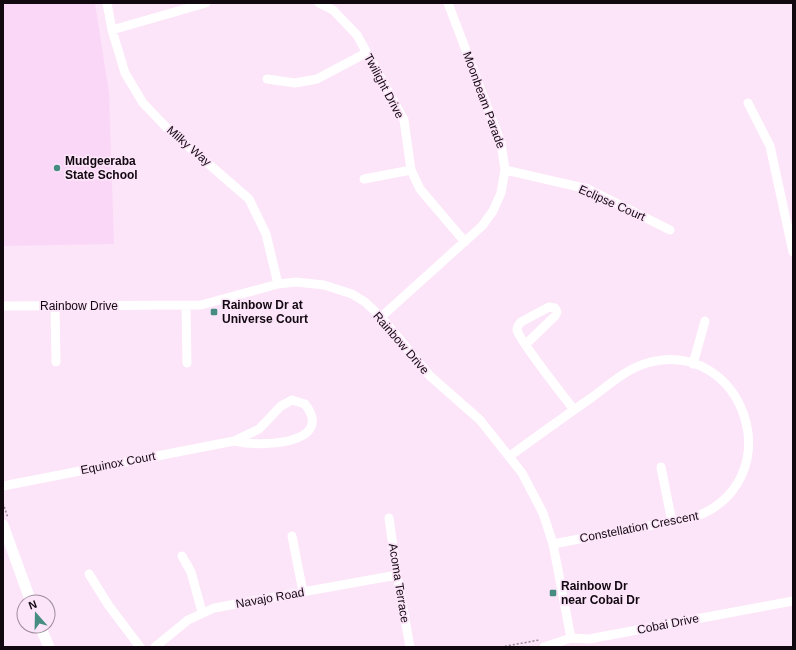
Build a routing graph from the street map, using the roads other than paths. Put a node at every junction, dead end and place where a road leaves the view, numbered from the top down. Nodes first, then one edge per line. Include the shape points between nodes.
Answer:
1 (107, 3) edge
2 (206, 3) edge
3 (319, 3) edge
4 (448, 3) edge
5 (112, 30) junction
6 (366, 53) junction
7 (267, 79) dead end
8 (748, 103) dead end
9 (411, 170) junction
10 (505, 170) junction
11 (364, 179) dead end
12 (670, 230) dead end
13 (465, 242) junction
14 (793, 252) edge
15 (278, 284) junction
16 (3, 306) edge
17 (56, 306) junction
18 (186, 306) junction
19 (381, 317) junction
20 (705, 321) dead end
21 (526, 344) dead end
22 (56, 362) dead end
23 (187, 363) dead end
24 (693, 364) junction
25 (574, 410) junction
26 (234, 441) junction
27 (510, 456) junction
28 (661, 467) dead end
29 (3, 486) edge
30 (390, 518) dead end
31 (672, 522) junction
32 (3, 525) edge
33 (292, 536) dead end
34 (553, 544) junction
35 (182, 556) dead end
36 (89, 574) dead end
37 (397, 575) junction
38 (303, 592) junction
39 (28, 594) edge
40 (793, 601) edge
41 (202, 612) junction
42 (43, 634) edge
43 (571, 638) junction
44 (542, 644) edge
45 (49, 647) edge
46 (140, 647) edge
47 (155, 647) edge
48 (410, 647) edge

1 - 5 street, Milky Way
2 - 5 street
3 - 6 street, Twilight Drive via 333,10 357,35
4 - 10 street, Moonbeam Parade via 501,143
5 - 15 street, Milky Way via 125,73 143,103 166,127 248,199 266,234
6 - 7 street via 317,80 295,83
6 - 9 street, Twilight Drive via 404,120
8 - 14 street via 770,146
9 - 11 street
9 - 13 street, Twilight Drive via 420,189
10 - 12 street, Eclipse Court via 588,189
10 - 13 street, Moonbeam Parade via 501,194 493,211
13 - 19 street, Moonbeam Parade
15 - 18 street, Rainbow Drive via 212,303
15 - 19 street, Rainbow Drive via 311,282 337,288 364,302
16 - 17 street, Rainbow Drive
17 - 18 street, Rainbow Drive
17 - 22 street
18 - 23 street
19 - 27 street, Rainbow Drive via 420,366 480,420
20 - 24 street
21 - 25 street
24 - 25 street, Constellation Crescent via 665,360 647,363 625,374
24 - 31 street, Constellation Crescent via 714,374 734,395 746,418 749,447 740,479 725,498 705,514
25 - 27 street, Constellation Crescent
26 - 26 street, Equinox Court via 259,429 286,402 292,400 302,402 312,418 307,433 295,440 272,443
26 - 29 street, Equinox Court
27 - 34 street, Rainbow Drive via 536,498
28 - 31 street
30 - 37 street, Acoma Terrace
31 - 34 street, Constellation Crescent
32 - 39 street
33 - 38 street
34 - 43 street, Rainbow Drive
35 - 41 street via 191,572 196,598
36 - 46 street
37 - 38 street, Navajo Road
37 - 48 street, Acoma Terrace
38 - 41 street, Navajo Road
40 - 43 street, Cobai Drive via 590,639
41 - 47 street, Navajo Road via 179,626
42 - 45 street
43 - 44 street, Cobai Drive

